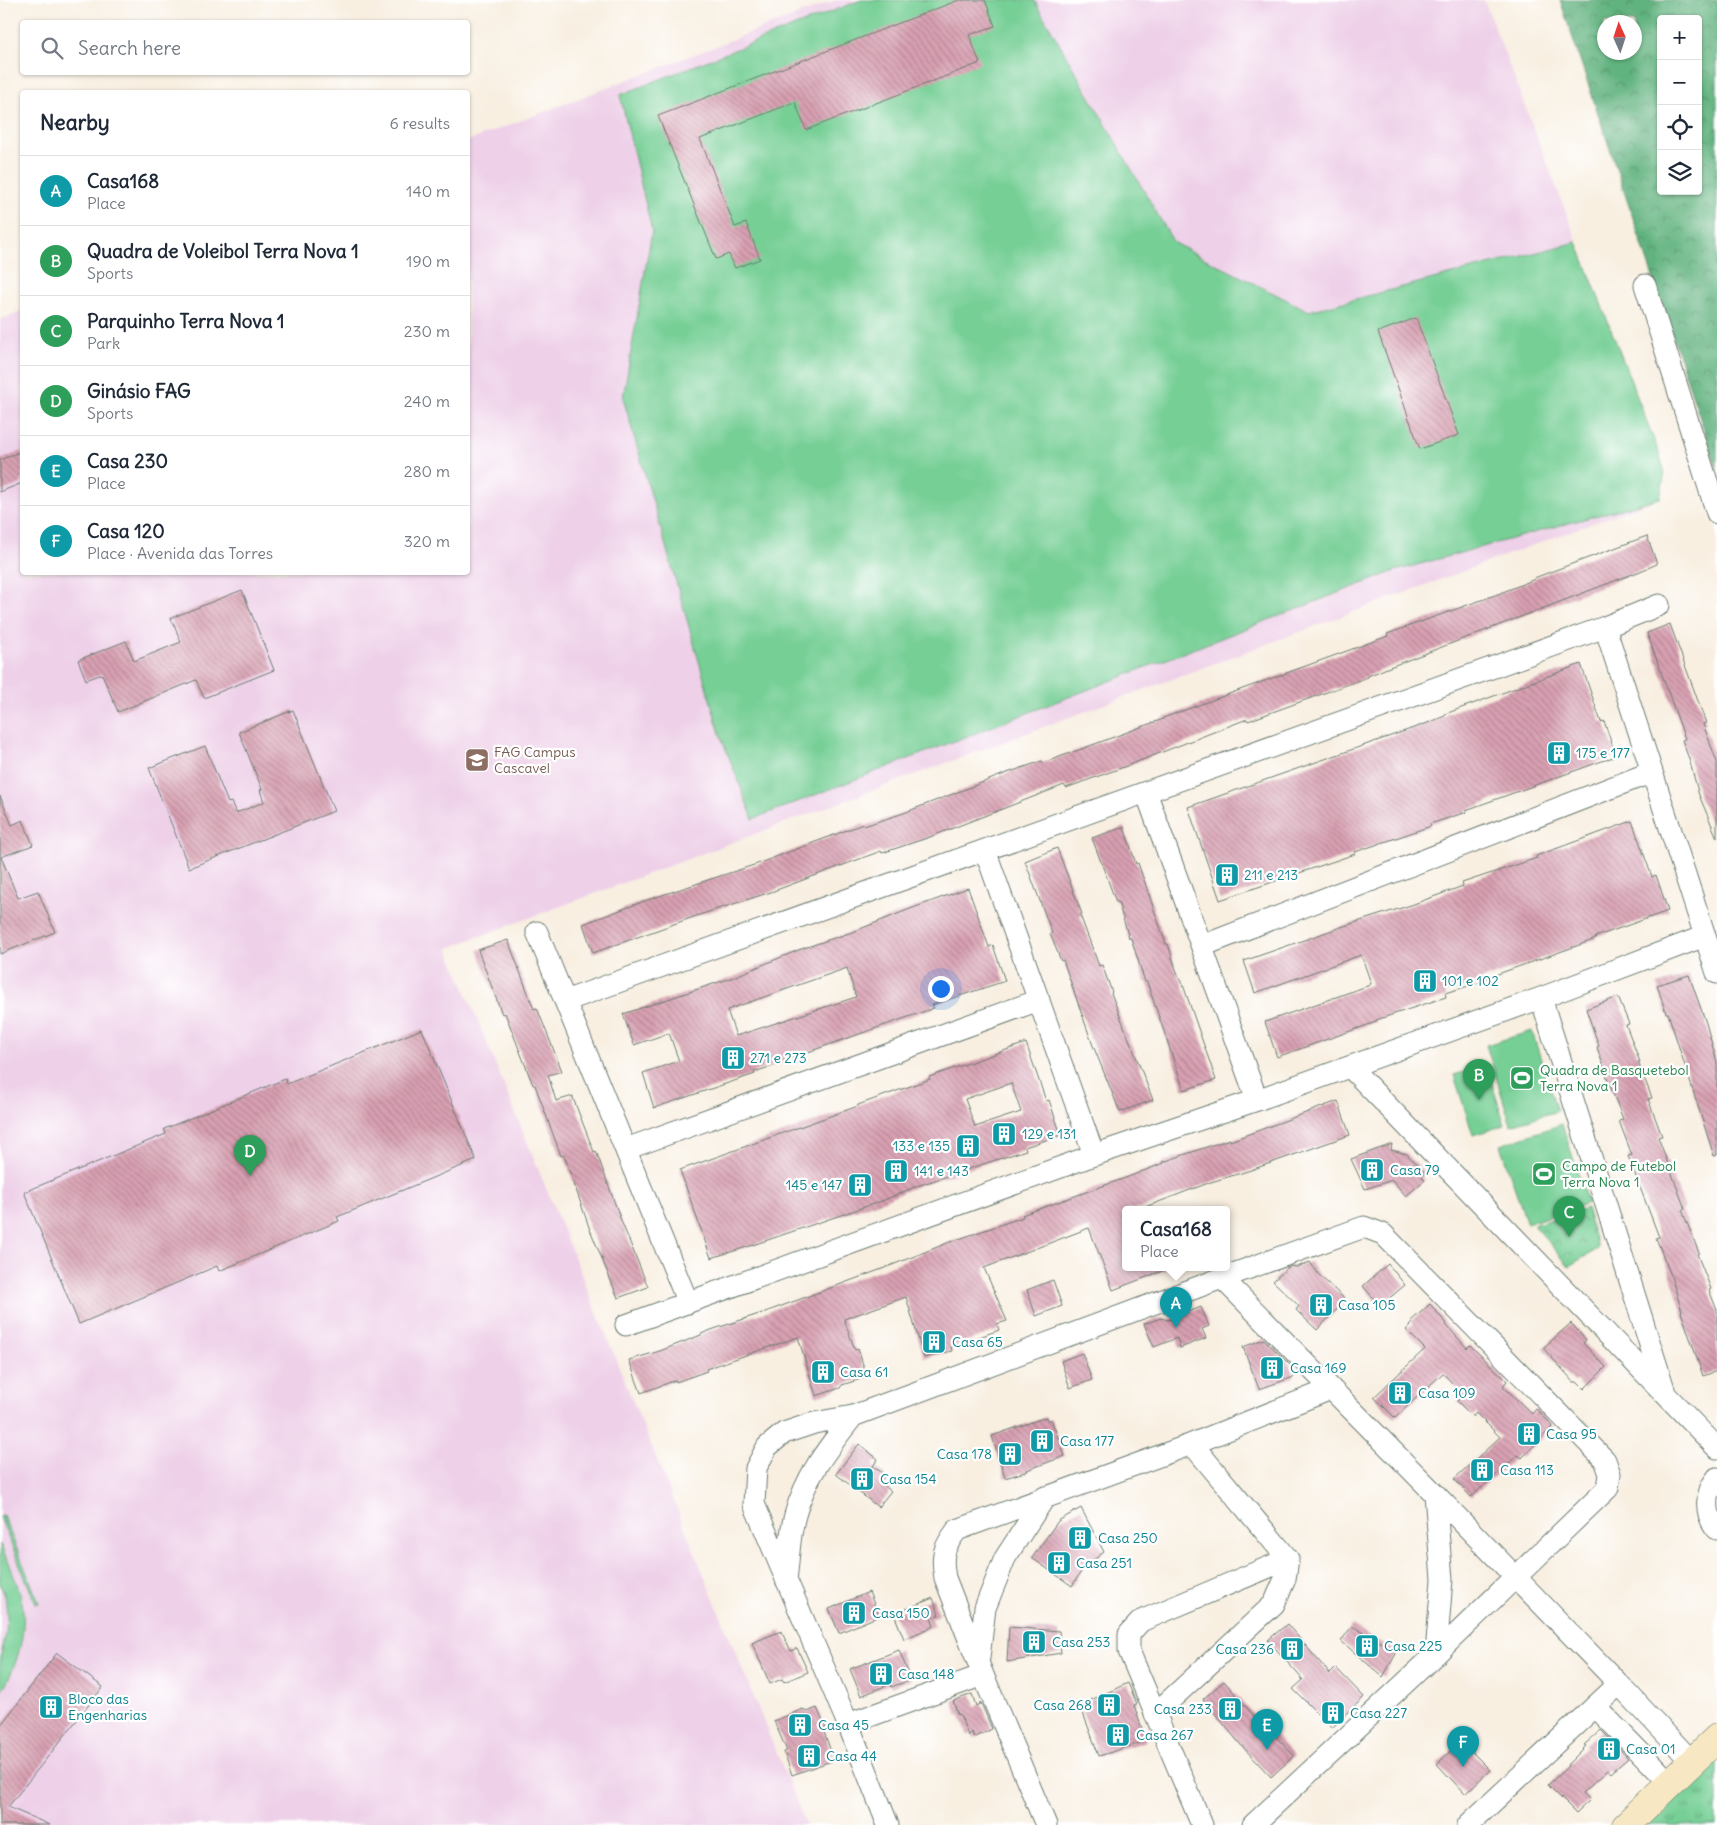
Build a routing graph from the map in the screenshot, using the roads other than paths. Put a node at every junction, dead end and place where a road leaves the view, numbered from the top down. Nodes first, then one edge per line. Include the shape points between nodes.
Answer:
1 (1645, 285) dead end
2 (1717, 513) edge
3 (1659, 606) dead end
4 (1605, 627) junction
5 (1652, 772) junction
6 (1146, 792) junction
7 (985, 850) junction
8 (537, 932) dead end
9 (1705, 936) junction
10 (1202, 946) junction
11 (1717, 974) edge
12 (1541, 998) junction
13 (1039, 1000) junction
14 (565, 1001) junction
15 (1350, 1067) junction
16 (1257, 1100) junction
17 (626, 1149) junction
18 (1094, 1155) junction
19 (1222, 1278) junction
20 (688, 1303) junction
21 (1641, 1318) junction
22 (626, 1325) dead end
23 (1612, 1339) junction
24 (1331, 1389) junction
25 (1665, 1394) junction
26 (853, 1416) junction
27 (1192, 1444) junction
28 (1717, 1448) edge
29 (1717, 1478) edge
30 (1435, 1494) junction
31 (1045, 1497) junction
32 (1717, 1529) edge
33 (1288, 1559) junction
34 (1514, 1577) junction
35 (786, 1581) junction
36 (1436, 1654) junction
37 (981, 1668) junction
38 (1619, 1684) junction
39 (1595, 1706) junction
40 (1156, 1714) junction
41 (848, 1724) junction
42 (1717, 1738) edge
43 (1692, 1762) junction
44 (1670, 1783) junction
45 (888, 1825) edge
46 (1046, 1825) edge
47 (1202, 1825) edge
48 (1253, 1825) edge
49 (1468, 1825) edge
50 (1626, 1825) edge

1 - 2 street
3 - 4 street
4 - 5 street
4 - 6 street
5 - 9 street
5 - 10 street
6 - 7 street
6 - 10 street
7 - 13 street
7 - 14 street
8 - 14 street
9 - 11 street
9 - 12 street
10 - 16 street
12 - 15 street
12 - 21 street
13 - 17 street
13 - 18 street
14 - 17 street
15 - 16 street
15 - 23 street
16 - 18 street
17 - 20 street
18 - 20 street
19 - 24 street
19 - 26 street
19 - 34 street via 1364,1227 1383,1234 1605,1460 1610,1474 1608,1488
20 - 22 street
21 - 23 street
21 - 25 street
23 - 25 street
24 - 27 street
24 - 30 street
25 - 28 street
26 - 35 street via 810,1473 794,1516
26 - 35 street via 814,1423 784,1433 767,1448 756,1468 754,1504
27 - 31 street
27 - 33 street
29 - 32 street via 1709,1490 1707,1502
30 - 34 street
30 - 36 street via 1442,1580
31 - 37 street via 1005,1558 985,1608
31 - 37 street via 957,1530 946,1545 942,1561 946,1578
33 - 40 street via 1285,1579 1274,1604
33 - 40 street via 1141,1621 1129,1634 1129,1651
34 - 36 street
34 - 38 street
35 - 41 street
36 - 48 street
37 - 41 street
37 - 46 street
38 - 39 street
38 - 43 street
39 - 44 street
39 - 49 street
40 - 47 street
41 - 45 street
42 - 43 main road
43 - 44 main road
44 - 50 main road

